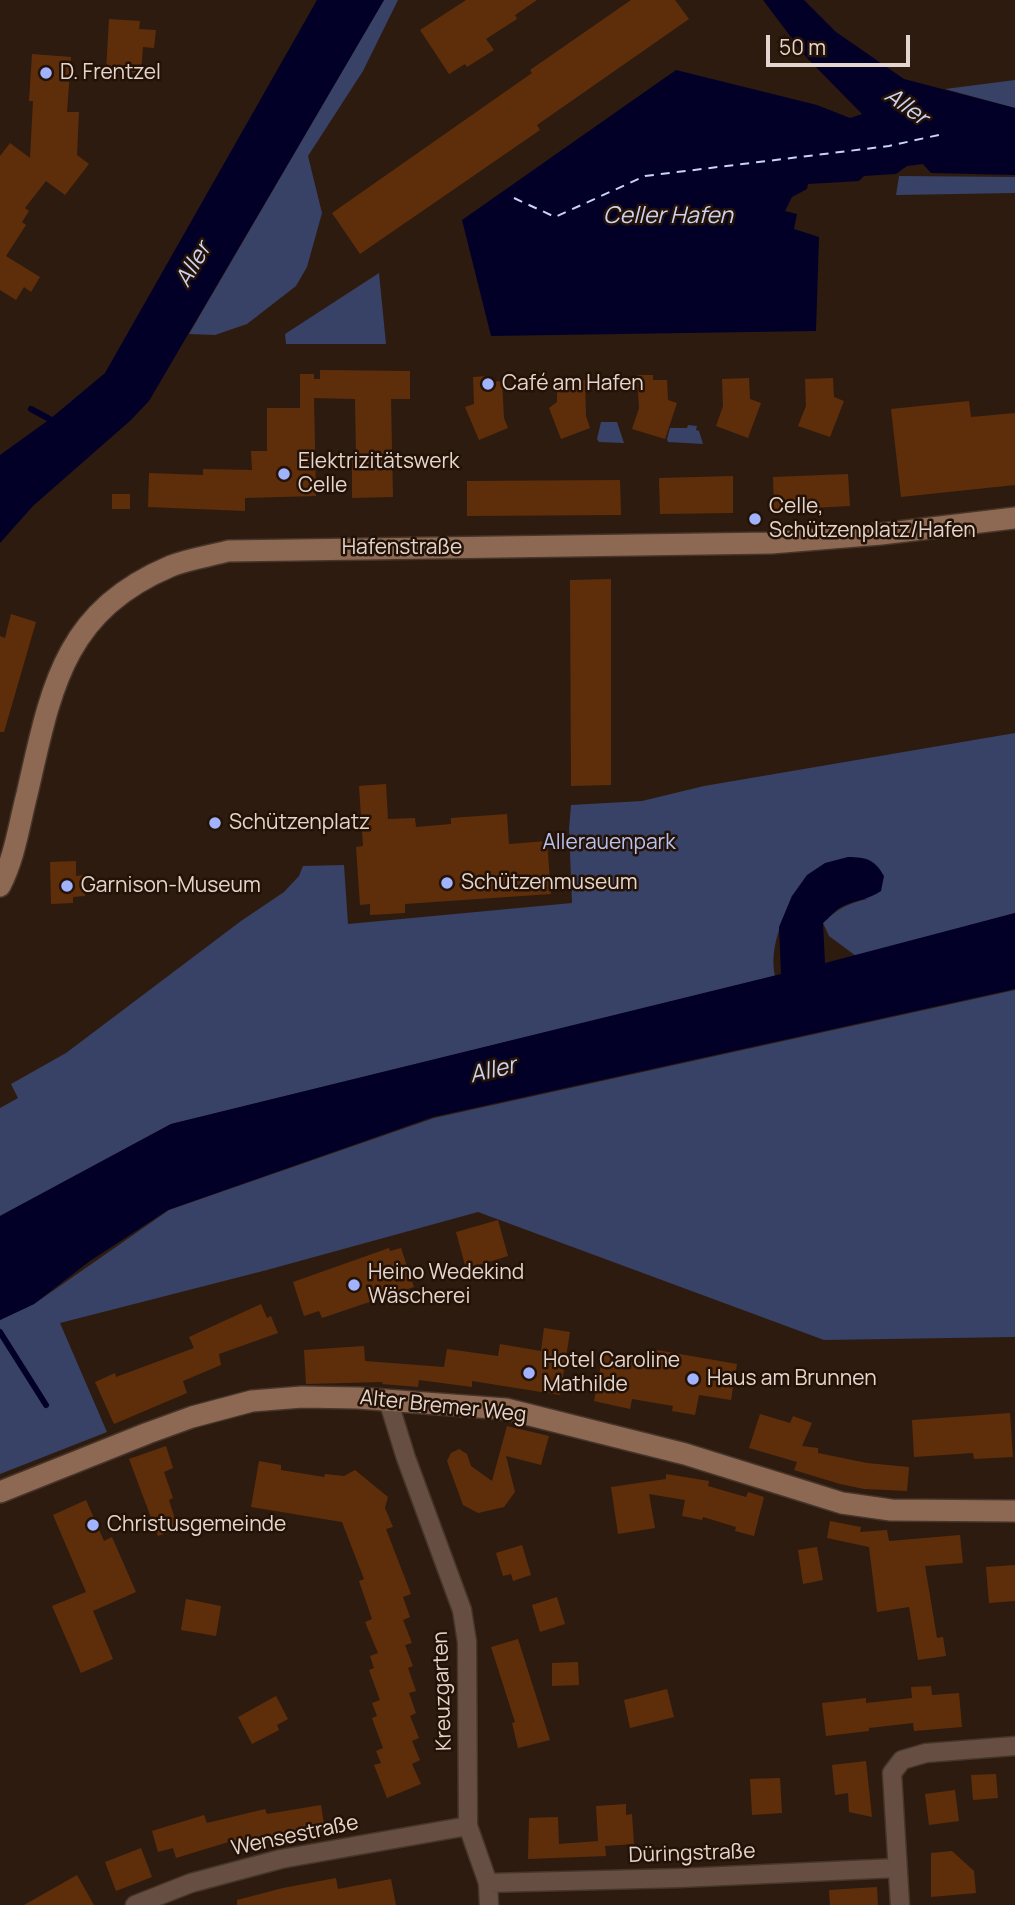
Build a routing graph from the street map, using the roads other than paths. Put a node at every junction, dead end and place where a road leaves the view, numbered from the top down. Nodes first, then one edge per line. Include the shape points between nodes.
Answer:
1 (1015, 518) edge
2 (0, 886) edge
3 (388, 1400) junction
4 (0, 1492) edge
5 (1015, 1511) edge
6 (1015, 1746) edge
7 (468, 1826) junction
8 (897, 1868) junction
9 (488, 1883) junction
10 (135, 1905) edge
11 (489, 1905) edge
12 (900, 1905) edge

1 - 2 street, Hafenstraße via 771,543 255,550 228,551 173,565 130,586 95,615 69,651 52,690 15,846
3 - 4 street, Alter Bremer Weg via 302,1397 252,1401 192,1417
3 - 5 street, Alter Bremer Weg via 506,1409 684,1454 842,1503 891,1510
3 - 7 street, Kreuzgarten via 462,1610 467,1642
6 - 8 street via 926,1753 902,1760 892,1773
7 - 9 street, Kreuzgarten
7 - 10 street, Wensestraße via 281,1859 191,1883
8 - 9 street, Düringstraße
8 - 12 street
9 - 11 street, Kreuzgarten

